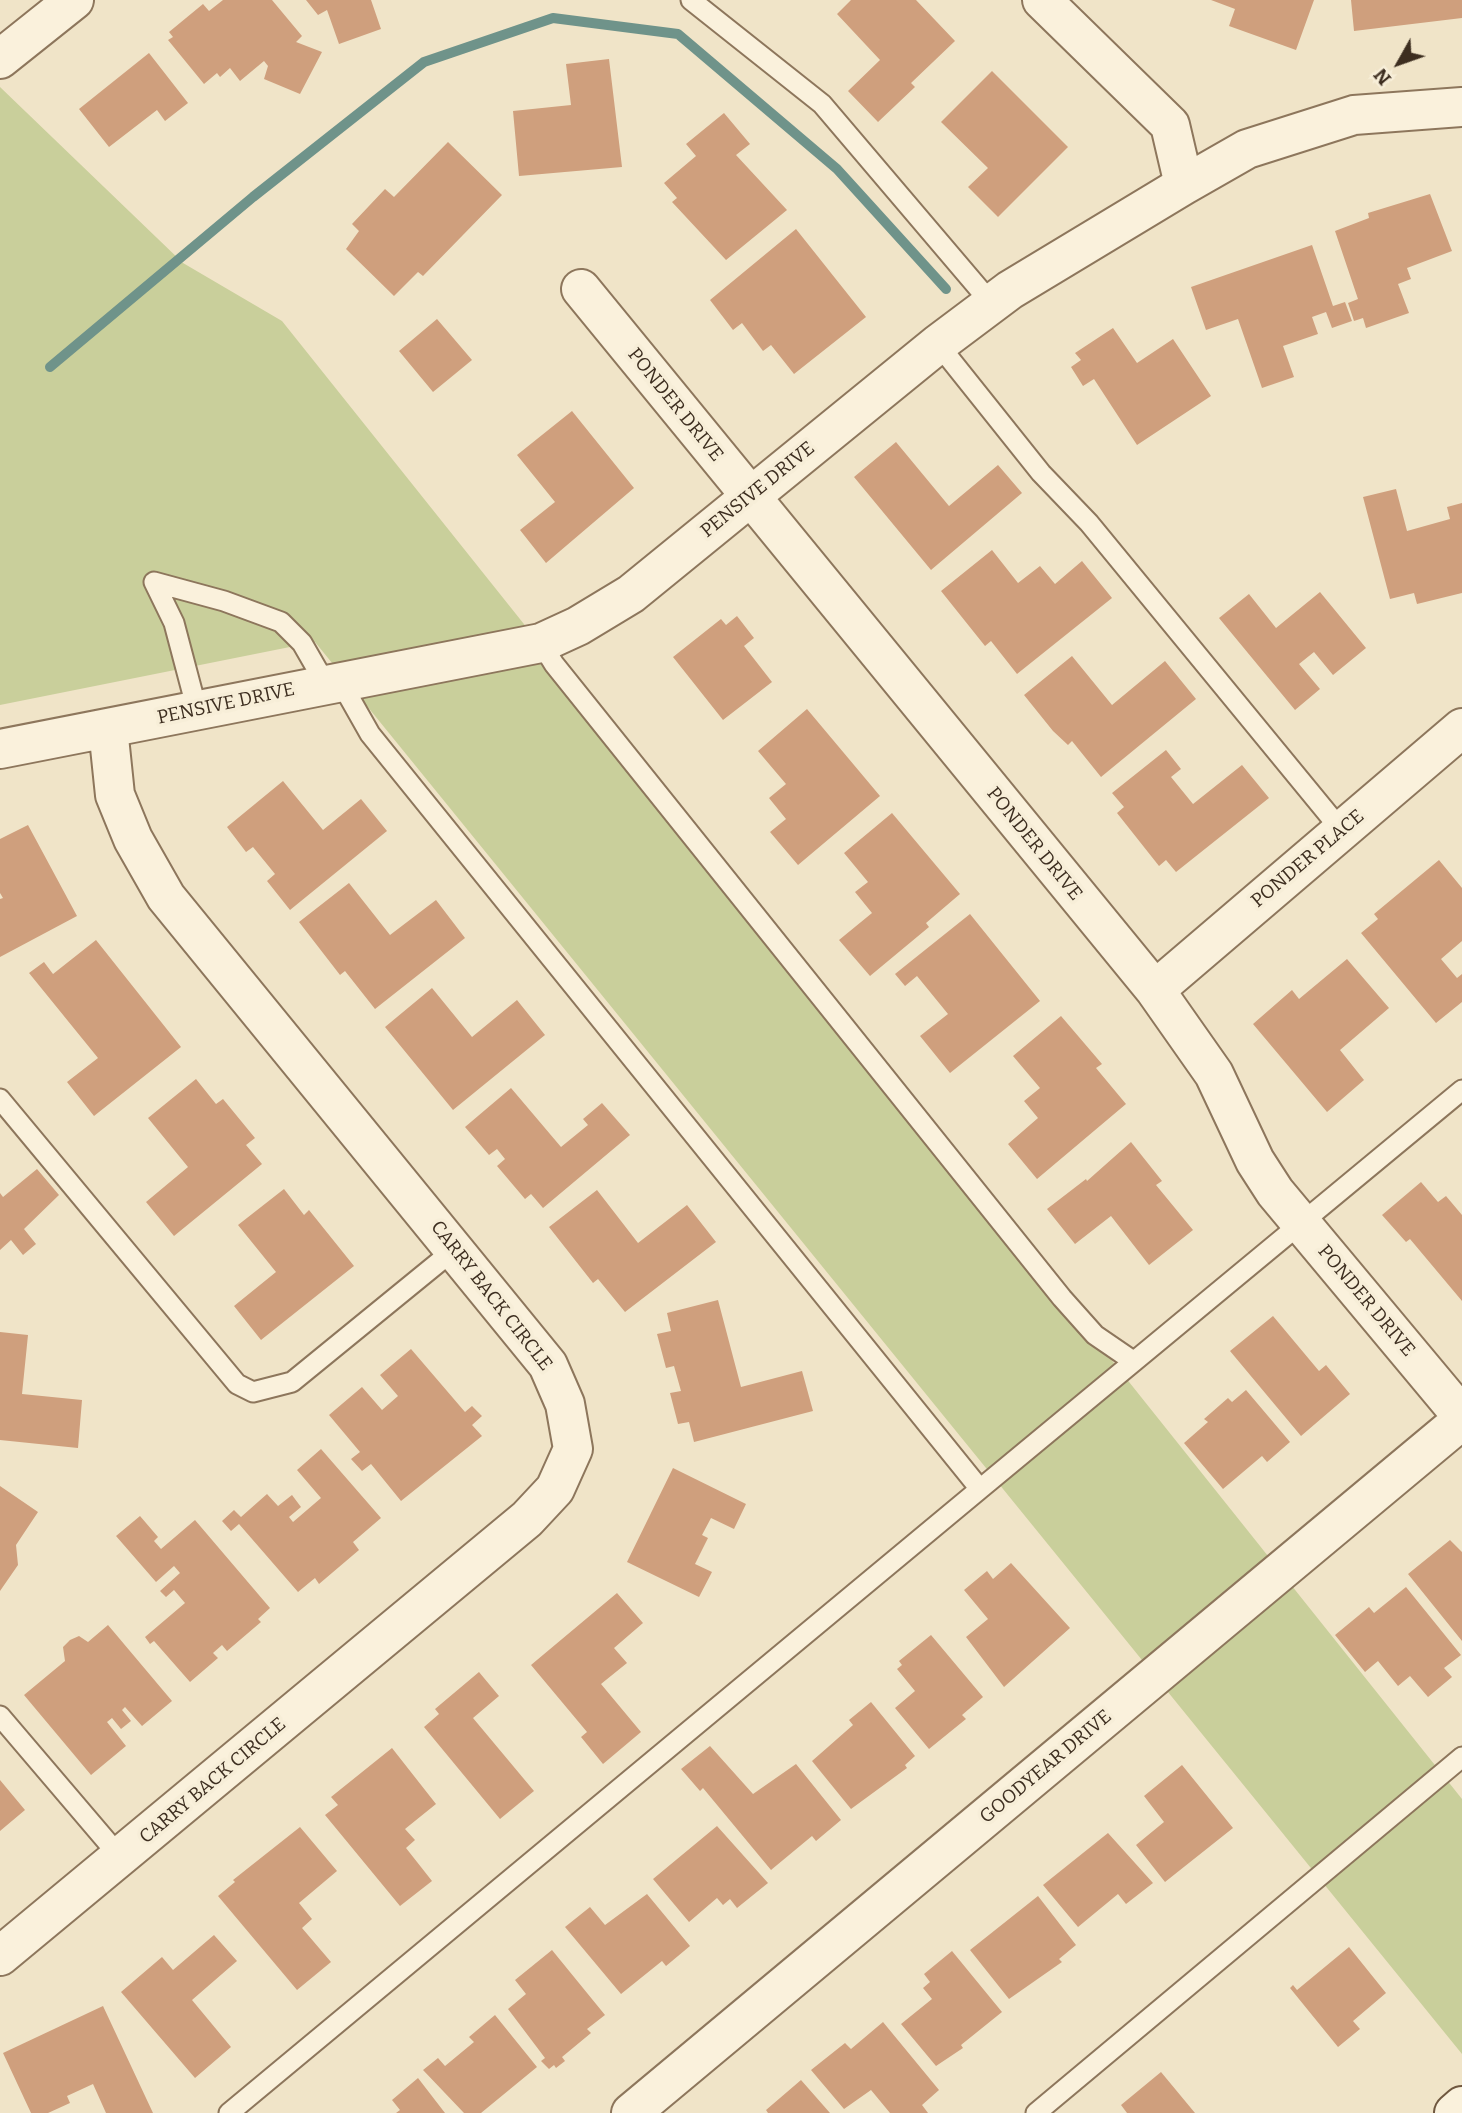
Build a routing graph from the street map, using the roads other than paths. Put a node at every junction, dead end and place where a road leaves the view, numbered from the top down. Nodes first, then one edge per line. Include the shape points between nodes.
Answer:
1 (74, 0) edge
2 (691, 0) edge
3 (1042, 0) edge
4 (0, 60) edge
5 (1462, 107) edge
6 (1184, 185) junction
7 (581, 289) dead end
8 (992, 304) junction
9 (938, 344) junction
10 (749, 496) junction
11 (541, 643) junction
12 (332, 682) junction
13 (197, 710) junction
14 (108, 728) junction
15 (1462, 728) edge
16 (0, 749) edge
17 (1342, 831) junction
18 (1155, 990) junction
19 (1462, 1090) edge
20 (0, 1099) edge
21 (1303, 1224) junction
22 (455, 1249) junction
23 (1133, 1361) junction
24 (1462, 1418) edge
25 (980, 1489) junction
26 (0, 1716) edge
27 (1462, 1757) edge
28 (121, 1858) junction
29 (0, 1956) edge
30 (1462, 2106) edge
31 (229, 2113) edge
32 (631, 2113) edge
33 (1037, 2113) edge
34 (1454, 2113) edge

1 - 4 street
2 - 8 lane via 822,104
3 - 6 street via 1170,125
5 - 6 street, PENSIVE DRIVE via 1354,115 1247,149
6 - 8 street, PENSIVE DRIVE
7 - 10 street, PONDER DRIVE
8 - 9 street, PENSIVE DRIVE
9 - 10 street, PENSIVE DRIVE
9 - 17 lane
10 - 11 street, PENSIVE DRIVE via 631,594
10 - 18 street, PONDER DRIVE
11 - 12 street, PENSIVE DRIVE
11 - 23 lane via 1062,1298 1095,1335
12 - 13 street, PENSIVE DRIVE
12 - 13 lane via 281,622 154,582 174,623
12 - 25 lane via 369,734
13 - 14 street, PENSIVE DRIVE
14 - 16 street, PENSIVE DRIVE
14 - 22 street, CARRY BACK CIRCLE via 115,795 133,839 166,897
15 - 17 street, PONDER PLACE
17 - 18 street, PONDER PLACE
18 - 21 street, PONDER DRIVE via 1214,1074 1255,1161
19 - 21 lane
20 - 22 lane via 237,1384 253,1392 292,1382
21 - 23 lane
21 - 24 street, PONDER DRIVE
22 - 28 street, CARRY BACK CIRCLE via 548,1365 565,1404 573,1449 555,1489 527,1519
23 - 25 lane
24 - 32 street, GOODYEAR DRIVE
25 - 31 lane
26 - 28 lane
27 - 33 lane
28 - 29 street, CARRY BACK CIRCLE
30 - 34 street

